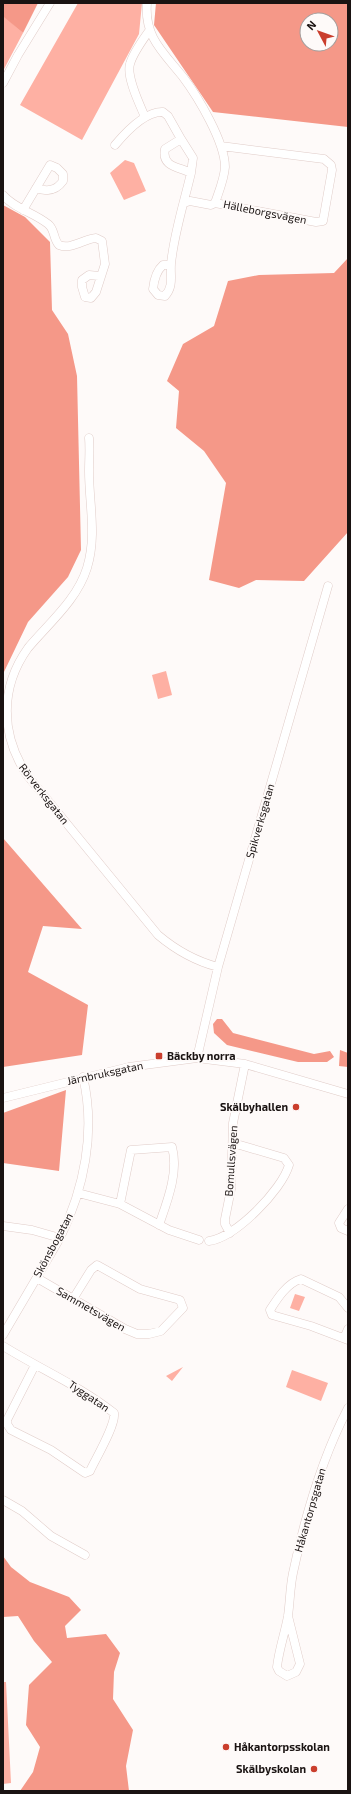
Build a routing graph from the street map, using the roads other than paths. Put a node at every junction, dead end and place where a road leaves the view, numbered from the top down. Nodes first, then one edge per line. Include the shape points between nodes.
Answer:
1 (50, 3) edge
2 (147, 3) edge
3 (149, 31) junction
4 (3, 83) edge
5 (146, 117) junction
6 (181, 139) junction
7 (115, 146) dead end
8 (221, 146) junction
9 (191, 173) junction
10 (36, 188) dead end
11 (3, 195) edge
12 (184, 203) junction
13 (215, 203) junction
14 (23, 210) junction
15 (171, 265) dead end
16 (100, 276) dead end
17 (89, 438) dead end
18 (328, 586) dead end
19 (218, 967) junction
20 (197, 1058) junction
21 (245, 1064) junction
22 (83, 1078) junction
23 (348, 1094) edge
24 (3, 1098) edge
25 (233, 1143) junction
26 (78, 1193) junction
27 (120, 1204) junction
28 (348, 1209) edge
29 (159, 1225) junction
30 (3, 1226) edge
31 (348, 1231) edge
32 (230, 1233) junction
33 (60, 1238) junction
34 (199, 1240) dead end
35 (209, 1241) dead end
36 (37, 1278) junction
37 (73, 1299) junction
38 (348, 1308) edge
39 (348, 1330) edge
40 (3, 1335) edge
41 (346, 1339) edge
42 (3, 1346) edge
43 (35, 1365) junction
44 (348, 1408) edge
45 (3, 1500) edge
46 (85, 1555) dead end
47 (288, 1616) junction

1 - 4 street
2 - 3 street, Hälleborgsvägen
3 - 5 street via 129,67 132,84
3 - 8 street, Hälleborgsvägen via 199,102
5 - 6 street via 163,112
5 - 7 street via 130,128
6 - 9 street via 193,158
6 - 9 street via 168,146 164,153 173,167
8 - 13 street, Hälleborgsvägen via 225,169
8 - 13 street, Hälleborgsvägen via 324,159 332,170 324,218 321,222
9 - 12 street
10 - 14 street
11 - 14 street
12 - 13 street
12 - 15 street
14 - 16 street via 47,223 57,243 64,247 93,238 102,241 104,264
17 - 19 street, Rörverksgatan via 92,537 87,568 73,597 27,650 14,670 5,704 10,741 27,775 158,935 181,953
18 - 19 street, Spikverksgatan
19 - 20 street, Spikverksgatan
20 - 21 street, Järnbruksgatan
20 - 22 street, Järnbruksgatan via 129,1066
21 - 23 street, Järnbruksgatan
21 - 25 street, Bomullsvägen via 233,1123
22 - 24 street, Järnbruksgatan
22 - 26 street, Skönsbogatan via 88,1101 88,1136
25 - 32 street, Bomullsvägen via 231,1189 225,1219
25 - 32 street via 284,1158 289,1165 285,1175 263,1204
26 - 27 street
26 - 33 street, Skönsbogatan
27 - 29 street
27 - 29 street via 131,1150 172,1147 171,1181
28 - 31 street via 339,1223 341,1228
29 - 34 street
30 - 33 street via 32,1230
32 - 35 street
33 - 36 street, Skönsbogatan
36 - 37 street, Sammetsvägen
36 - 40 street, Skönsbogatan
37 - 37 street, Sammetsvägen via 137,1334 161,1331 183,1308 180,1300 140,1289 97,1265 91,1270
38 - 41 street via 339,1297 301,1279 294,1281 270,1310 272,1315
39 - 41 street
42 - 43 street, Tyggatan
43 - 43 street, Tyggatan via 73,1385 114,1413 115,1417 90,1471 84,1472 51,1450 11,1430 7,1424
44 - 47 street, Håkantorpsgatan via 336,1431 311,1502 293,1575
45 - 46 street via 51,1536
47 - 47 street, Håkantorpsgatan via 277,1667 287,1676 296,1672 300,1664

